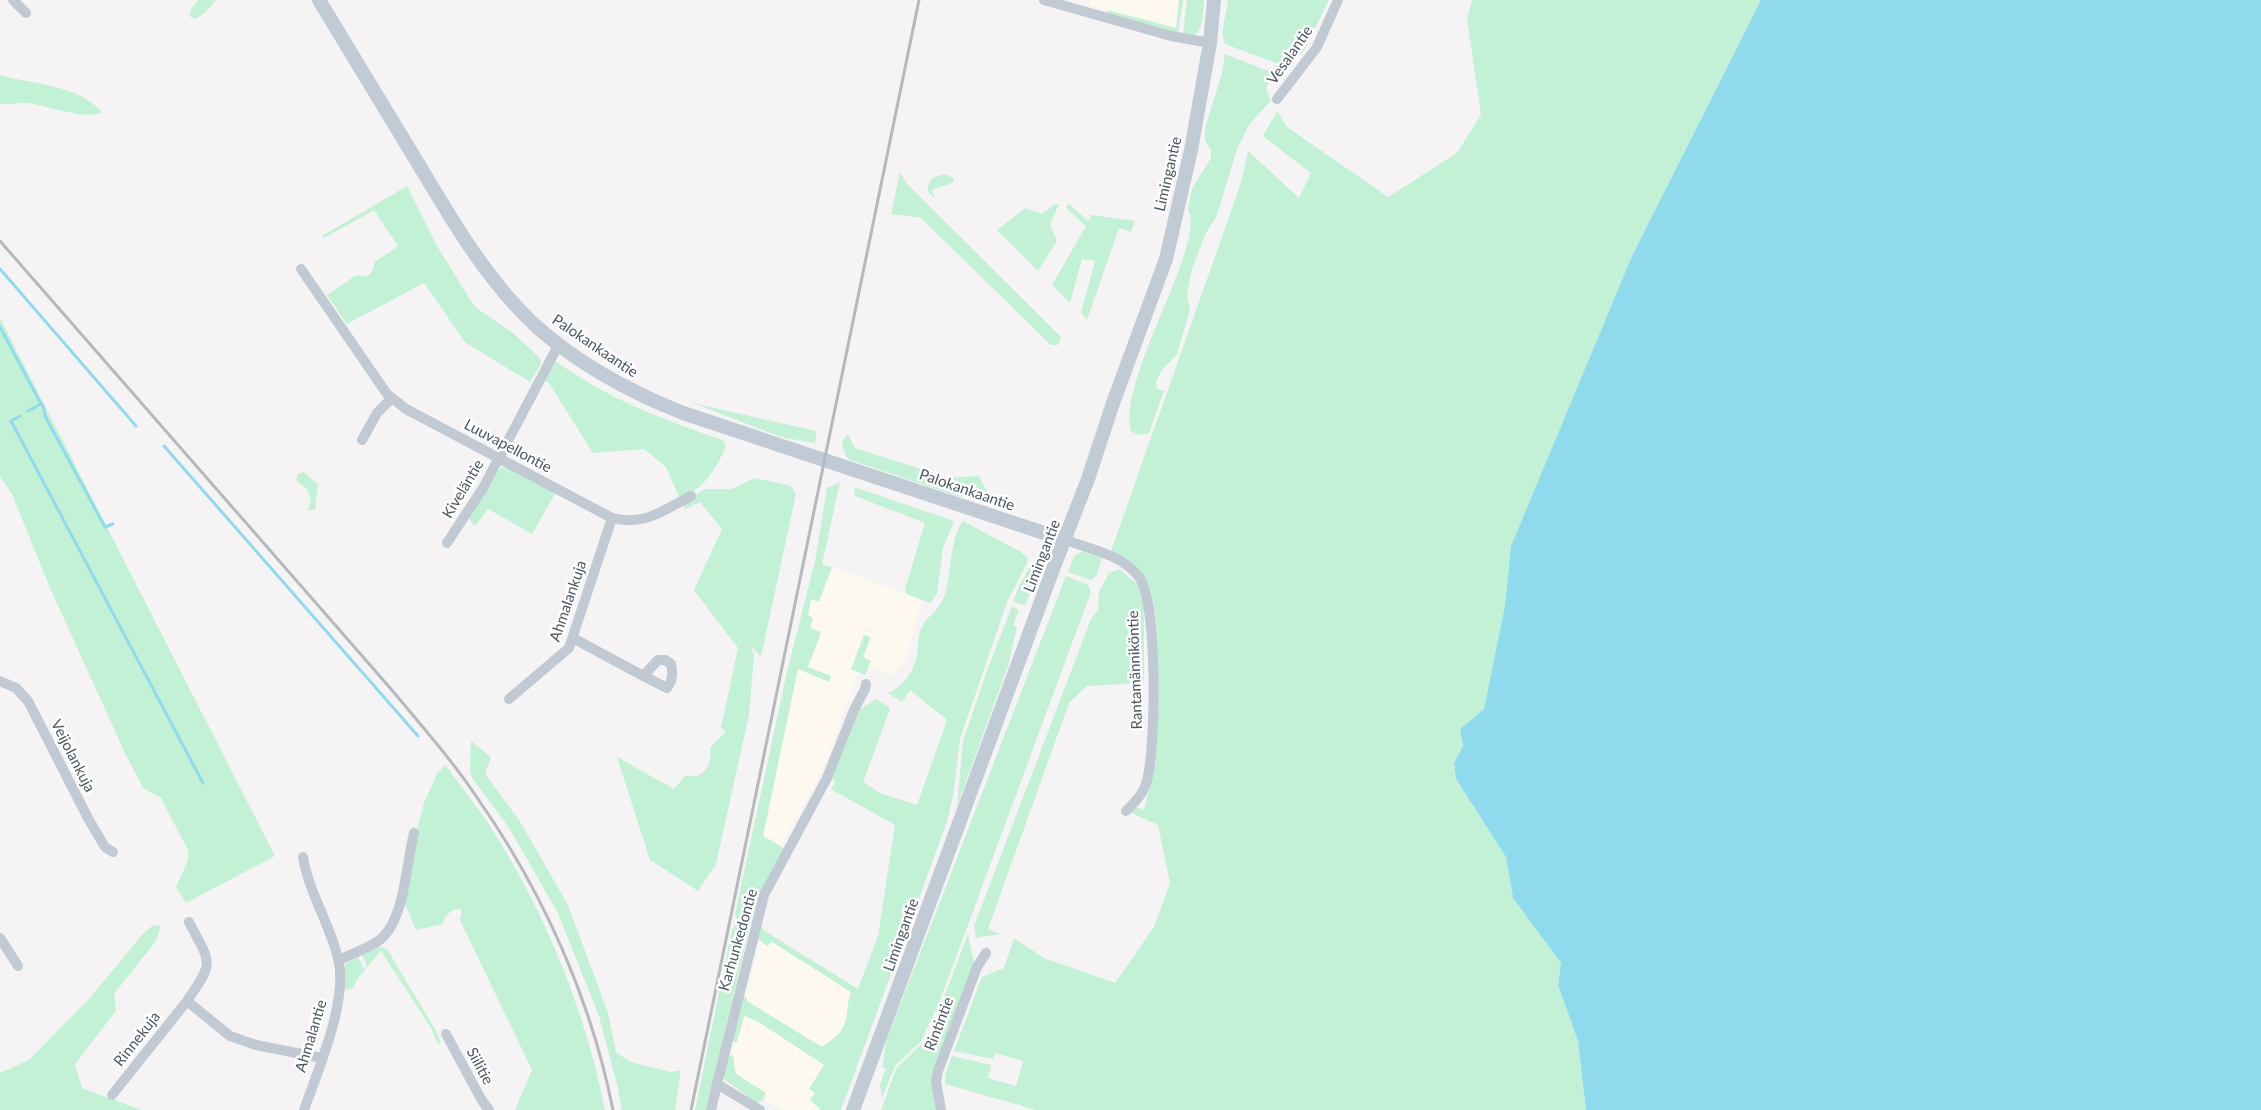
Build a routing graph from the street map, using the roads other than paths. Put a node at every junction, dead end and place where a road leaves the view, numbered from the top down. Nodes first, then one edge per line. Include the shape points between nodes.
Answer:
1 (13, 0) edge
2 (319, 0) edge
3 (1044, 0) edge
4 (1214, 0) edge
5 (1338, 0) edge
6 (26, 13) dead end
7 (1210, 43) junction
8 (1277, 99) dead end
9 (301, 268) dead end
10 (559, 344) junction
11 (392, 398) junction
12 (362, 440) dead end
13 (498, 458) junction
14 (691, 496) dead end
15 (612, 518) junction
16 (1065, 540) junction
17 (447, 543) dead end
18 (573, 638) junction
19 (643, 676) dead end
20 (0, 681) edge
21 (866, 684) dead end
22 (509, 699) dead end
23 (1126, 811) dead end
24 (414, 833) dead end
25 (113, 852) dead end
26 (303, 857) dead end
27 (189, 922) dead end
28 (0, 938) edge
29 (986, 953) dead end
30 (339, 960) junction
31 (18, 966) dead end
32 (187, 1001) junction
33 (446, 1034) dead end
34 (322, 1058) junction
35 (717, 1084) junction
36 (112, 1095) dead end
37 (304, 1110) edge
38 (489, 1110) edge
39 (711, 1110) edge
40 (760, 1110) edge
41 (853, 1110) edge
42 (941, 1110) edge

1 - 6 street
2 - 10 main road, Palokankaantie via 472,252 510,300
3 - 7 street via 1171,36
4 - 7 main road, Limingantie
5 - 8 street, Vesalantie via 1317,46
7 - 16 main road, Limingantie via 1191,150 1166,259
9 - 11 street, Luuvapellontie
10 - 13 street, Kiveläntie
10 - 16 main road, Palokankaantie via 627,388 683,413
11 - 12 street via 377,413
11 - 13 street, Luuvapellontie via 406,409
13 - 15 street, Luuvapellontie
13 - 17 street, Kiveläntie
14 - 15 street via 642,520 631,522
15 - 18 street, Ahmalankuja
16 - 23 street, Rantamänniköntie via 1107,555 1133,570 1140,577 1147,595 1153,663 1152,755 1140,797
16 - 41 main road, Limingantie
18 - 19 street
18 - 22 street, Ahmalankuja via 561,657
20 - 25 street, Veijolankuja via 16,688 28,701 89,820 105,848
21 - 35 street, Karhunkedontie via 833,764 764,895
24 - 30 street via 394,922 381,938
26 - 30 street, Ahmalantie via 306,878
27 - 32 street, Rinnekuja via 207,956 208,966
28 - 31 street
29 - 42 street, Rintintie via 977,967 938,1072
30 - 34 street, Ahmalantie via 340,993
32 - 34 street via 230,1036 256,1045
32 - 36 street, Rinnekuja
33 - 38 street, Siilitie
34 - 37 street, Ahmalantie
35 - 39 street, Karhunkedontie
35 - 40 street

